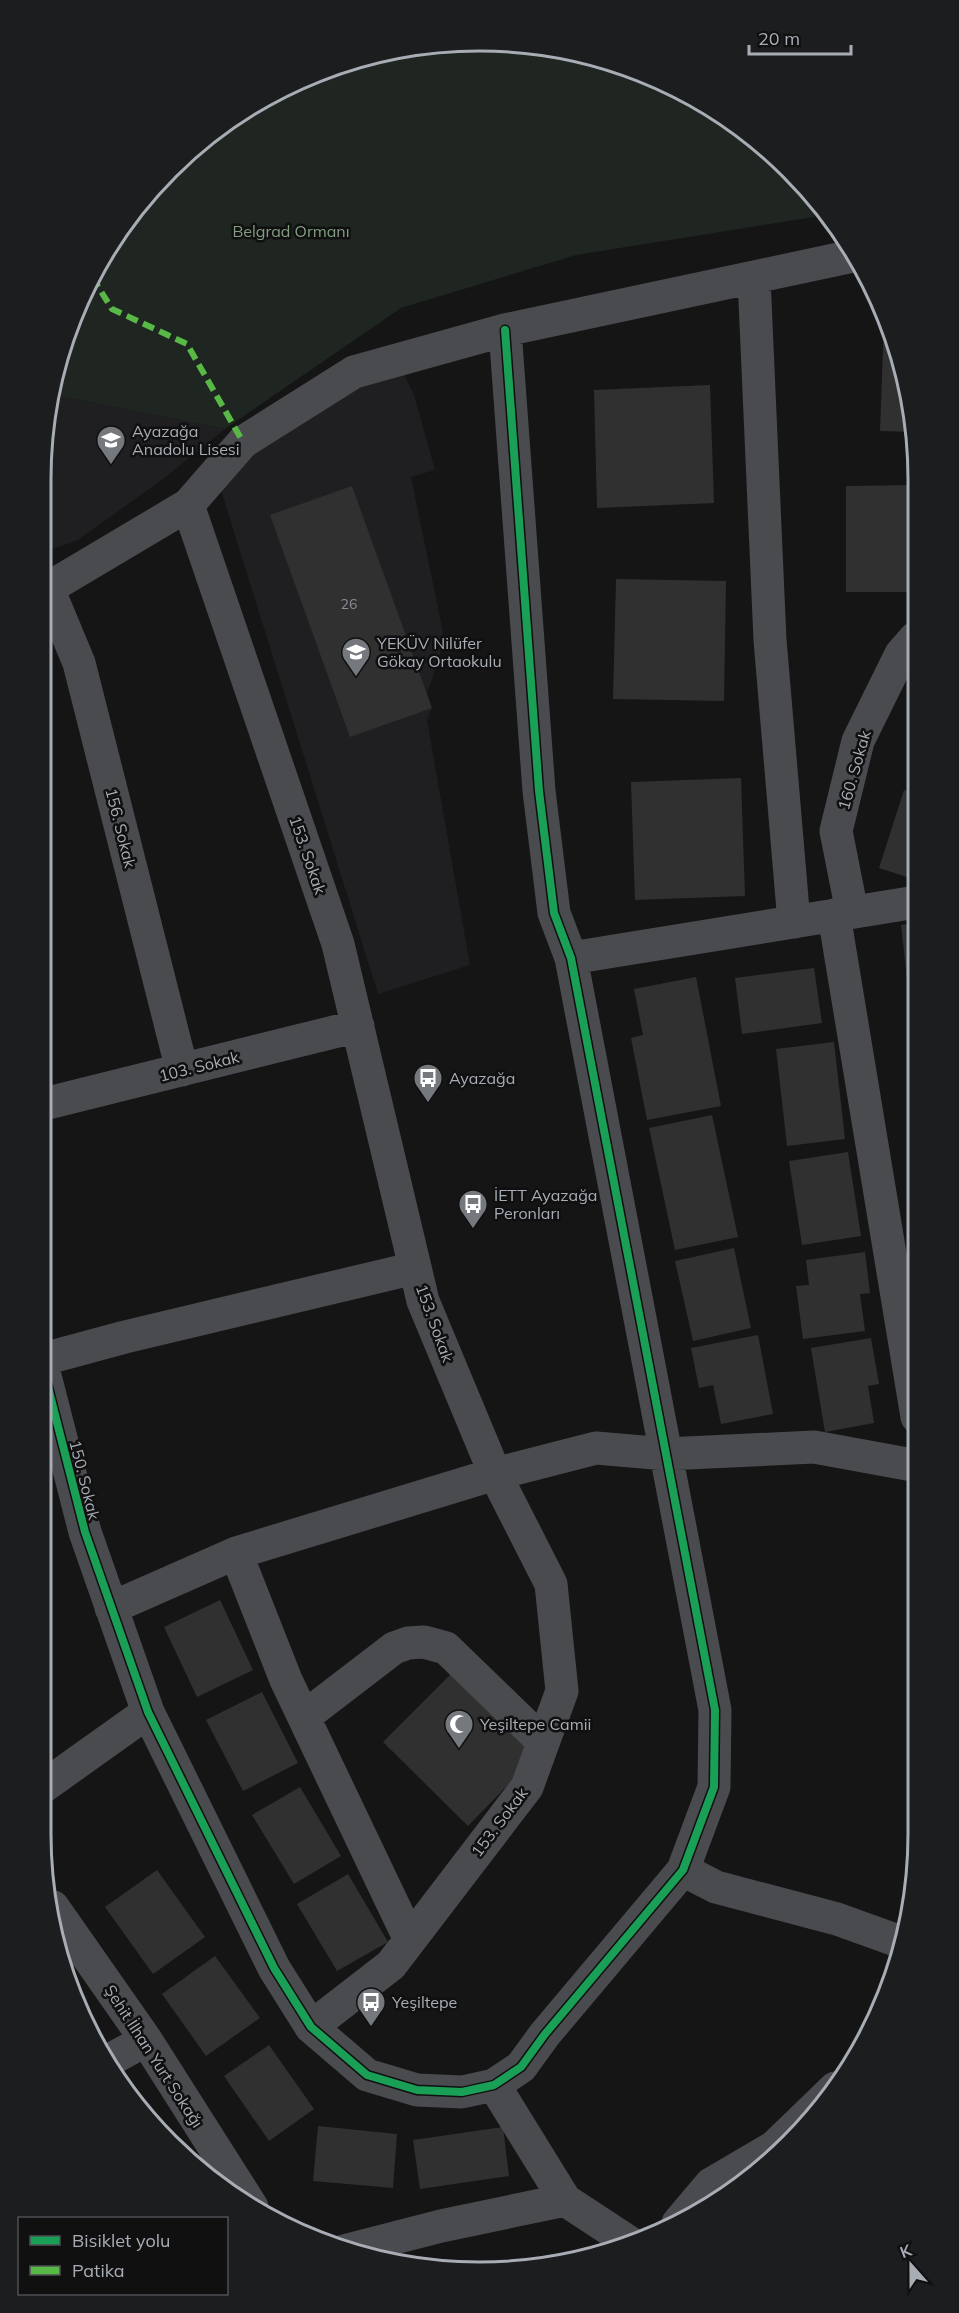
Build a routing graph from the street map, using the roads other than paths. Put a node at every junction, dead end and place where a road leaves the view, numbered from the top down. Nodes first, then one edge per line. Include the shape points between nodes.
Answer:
1 (846, 258) edge
2 (754, 278) junction
3 (505, 330) junction
4 (188, 505) junction
5 (51, 582) edge
6 (51, 604) edge
7 (908, 646) edge
8 (908, 903) edge
9 (843, 914) junction
10 (794, 922) junction
11 (571, 958) junction
12 (358, 1026) junction
13 (182, 1070) junction
14 (51, 1103) edge
15 (415, 1268) junction
16 (51, 1356) edge
17 (908, 1356) edge
18 (51, 1398) edge
19 (666, 1455) junction
20 (908, 1464) edge
21 (495, 1474) junction
22 (236, 1553) junction
23 (111, 1608) junction
24 (148, 1712) junction
25 (304, 1717) junction
26 (543, 1742) junction
27 (51, 1781) edge
28 (683, 1870) junction
29 (59, 1915) edge
30 (410, 1940) junction
31 (894, 1940) edge
32 (311, 2027) junction
33 (146, 2040) junction
34 (114, 2058) edge
35 (494, 2085) junction
36 (764, 2154) edge
37 (241, 2190) edge
38 (565, 2200) junction
39 (693, 2206) edge
40 (622, 2237) edge
41 (365, 2246) edge

1 - 2 street
2 - 3 street
2 - 10 street via 770,640
3 - 4 street via 354,372 243,442
3 - 11 street via 539,791 554,913
4 - 5 street
4 - 12 street, 153. Sokak via 338,944
6 - 13 street, 156. Sokak via 79,663
7 - 9 street, 160. Sokak via 858,741 836,831
8 - 9 street
9 - 10 street
9 - 17 street, 160. Sokak
10 - 11 street
11 - 19 street
12 - 13 street, 103. Sokak
12 - 15 street, 153. Sokak
13 - 14 street, 103. Sokak
15 - 16 street
15 - 21 street, 153. Sokak via 423,1301
18 - 23 street, 150. Sokak via 85,1532
19 - 20 street via 814,1447
19 - 21 street via 596,1449
19 - 28 street via 715,1710 714,1787
21 - 22 street
21 - 26 street, 153. Sokak via 551,1584 562,1691
22 - 23 street
22 - 25 street
23 - 24 street, 150. Sokak
24 - 27 street
24 - 32 street, 150. Sokak via 274,1968
25 - 26 street via 394,1648 424,1642 446,1648
25 - 30 street
26 - 30 street, 153. Sokak via 527,1787
28 - 31 street via 716,1887 837,1919
28 - 35 street via 521,2067
29 - 33 street, Şehit İlhan Yurt Sokağı
30 - 32 street, 153. Sokak via 391,1965
32 - 35 street, 150. Sokak via 367,2075 417,2090 462,2092
33 - 34 street
33 - 37 street, Şehit İlhan Yurt Sokağı
35 - 38 street
36 - 39 street via 711,2184
38 - 40 street
38 - 41 street

